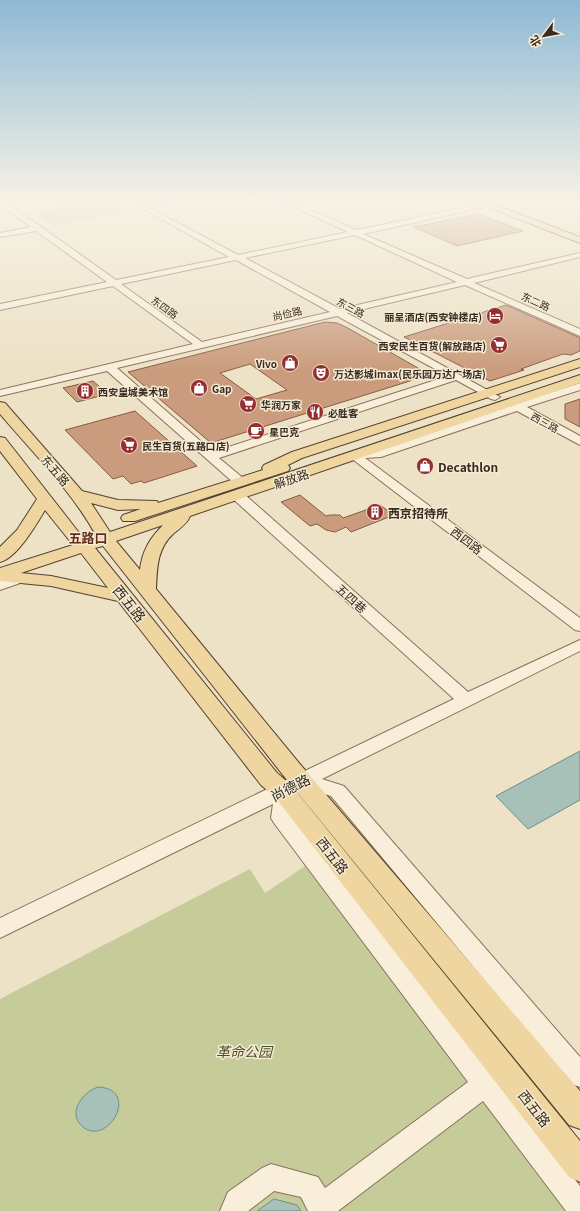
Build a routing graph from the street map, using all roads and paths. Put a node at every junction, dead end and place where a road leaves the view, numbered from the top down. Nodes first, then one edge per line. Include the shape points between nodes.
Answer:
1 (80, 259) edge
2 (231, 259) edge
3 (241, 259) edge
4 (414, 259) edge
5 (565, 259) edge
6 (467, 282) junction
7 (113, 283) junction
8 (0, 307) edge
9 (338, 312) junction
10 (580, 332) edge
11 (200, 345) junction
12 (580, 363) edge
13 (109, 367) junction
14 (580, 370) edge
15 (456, 377) junction
16 (580, 379) edge
17 (580, 386) edge
18 (0, 393) edge
19 (492, 395) junction
20 (514, 405) junction
21 (0, 406) edge
22 (350, 438) junction
23 (372, 439) junction
24 (0, 441) edge
25 (580, 441) edge
26 (353, 455) junction
27 (212, 456) junction
28 (239, 488) junction
29 (77, 494) junction
30 (45, 499) junction
31 (176, 502) junction
32 (190, 511) junction
33 (91, 537) junction
34 (3, 552) edge
35 (0, 564) edge
36 (0, 575) edge
37 (21, 578) junction
38 (0, 586) edge
39 (136, 594) junction
40 (580, 626) edge
41 (580, 645) edge
42 (467, 701) junction
43 (293, 786) junction
44 (0, 928) edge
45 (580, 1075) edge
46 (495, 1077) junction
47 (580, 1114) edge
48 (580, 1166) edge
49 (580, 1208) edge
50 (322, 1209) edge
51 (234, 1211) edge

1 - 7 street, 东四路
2 - 7 street
3 - 9 street, 东三路
4 - 6 street, 东二路
5 - 6 street, 尚俭路
6 - 9 street, 尚俭路
6 - 10 street, 东二路
7 - 8 street
7 - 11 street, 东四路
9 - 11 street, 尚俭路
9 - 15 street, 东三路
11 - 13 street, 尚俭路
12 - 19 main road
13 - 18 street, 尚俭路
13 - 27 street, 五四巷
14 - 19 main road, 解放路
15 - 19 street, 东三路
15 - 27 street
16 - 20 main road, 解放路
17 - 20 street
19 - 22 main road
19 - 23 main road, 解放路
20 - 25 street, 西三路
20 - 26 main road, 解放路
21 - 29 main road, 东五路
22 - 23 main road
22 - 28 main road via 297,455
23 - 28 main road, 解放路
24 - 30 main road
26 - 28 main road, 解放路
26 - 40 street, 西四路
27 - 28 street, 五四巷
28 - 31 main road, 解放路
28 - 32 main road, 解放路
28 - 42 street, 五四巷
29 - 31 main road via 118,505
29 - 33 main road, 东五路
30 - 33 main road
30 - 34 main road via 23,533
31 - 33 main road, 解放路
32 - 33 main road, 解放路
32 - 39 main road via 158,539
33 - 35 main road, 解放路
33 - 36 main road, 解放路
33 - 39 main road, 西五路
36 - 37 main road
37 - 38 street
37 - 39 main road
39 - 43 main road, 西五路 via 269,779
41 - 42 street, 尚德路
42 - 43 street, 尚德路
43 - 44 street, 尚德路
43 - 45 street via 337,790
43 - 46 main road, 西五路
43 - 47 main road, 西五路
46 - 48 main road, 西五路
46 - 49 street
46 - 50 street
50 - 51 street via 309,1186 271,1177 237,1201

